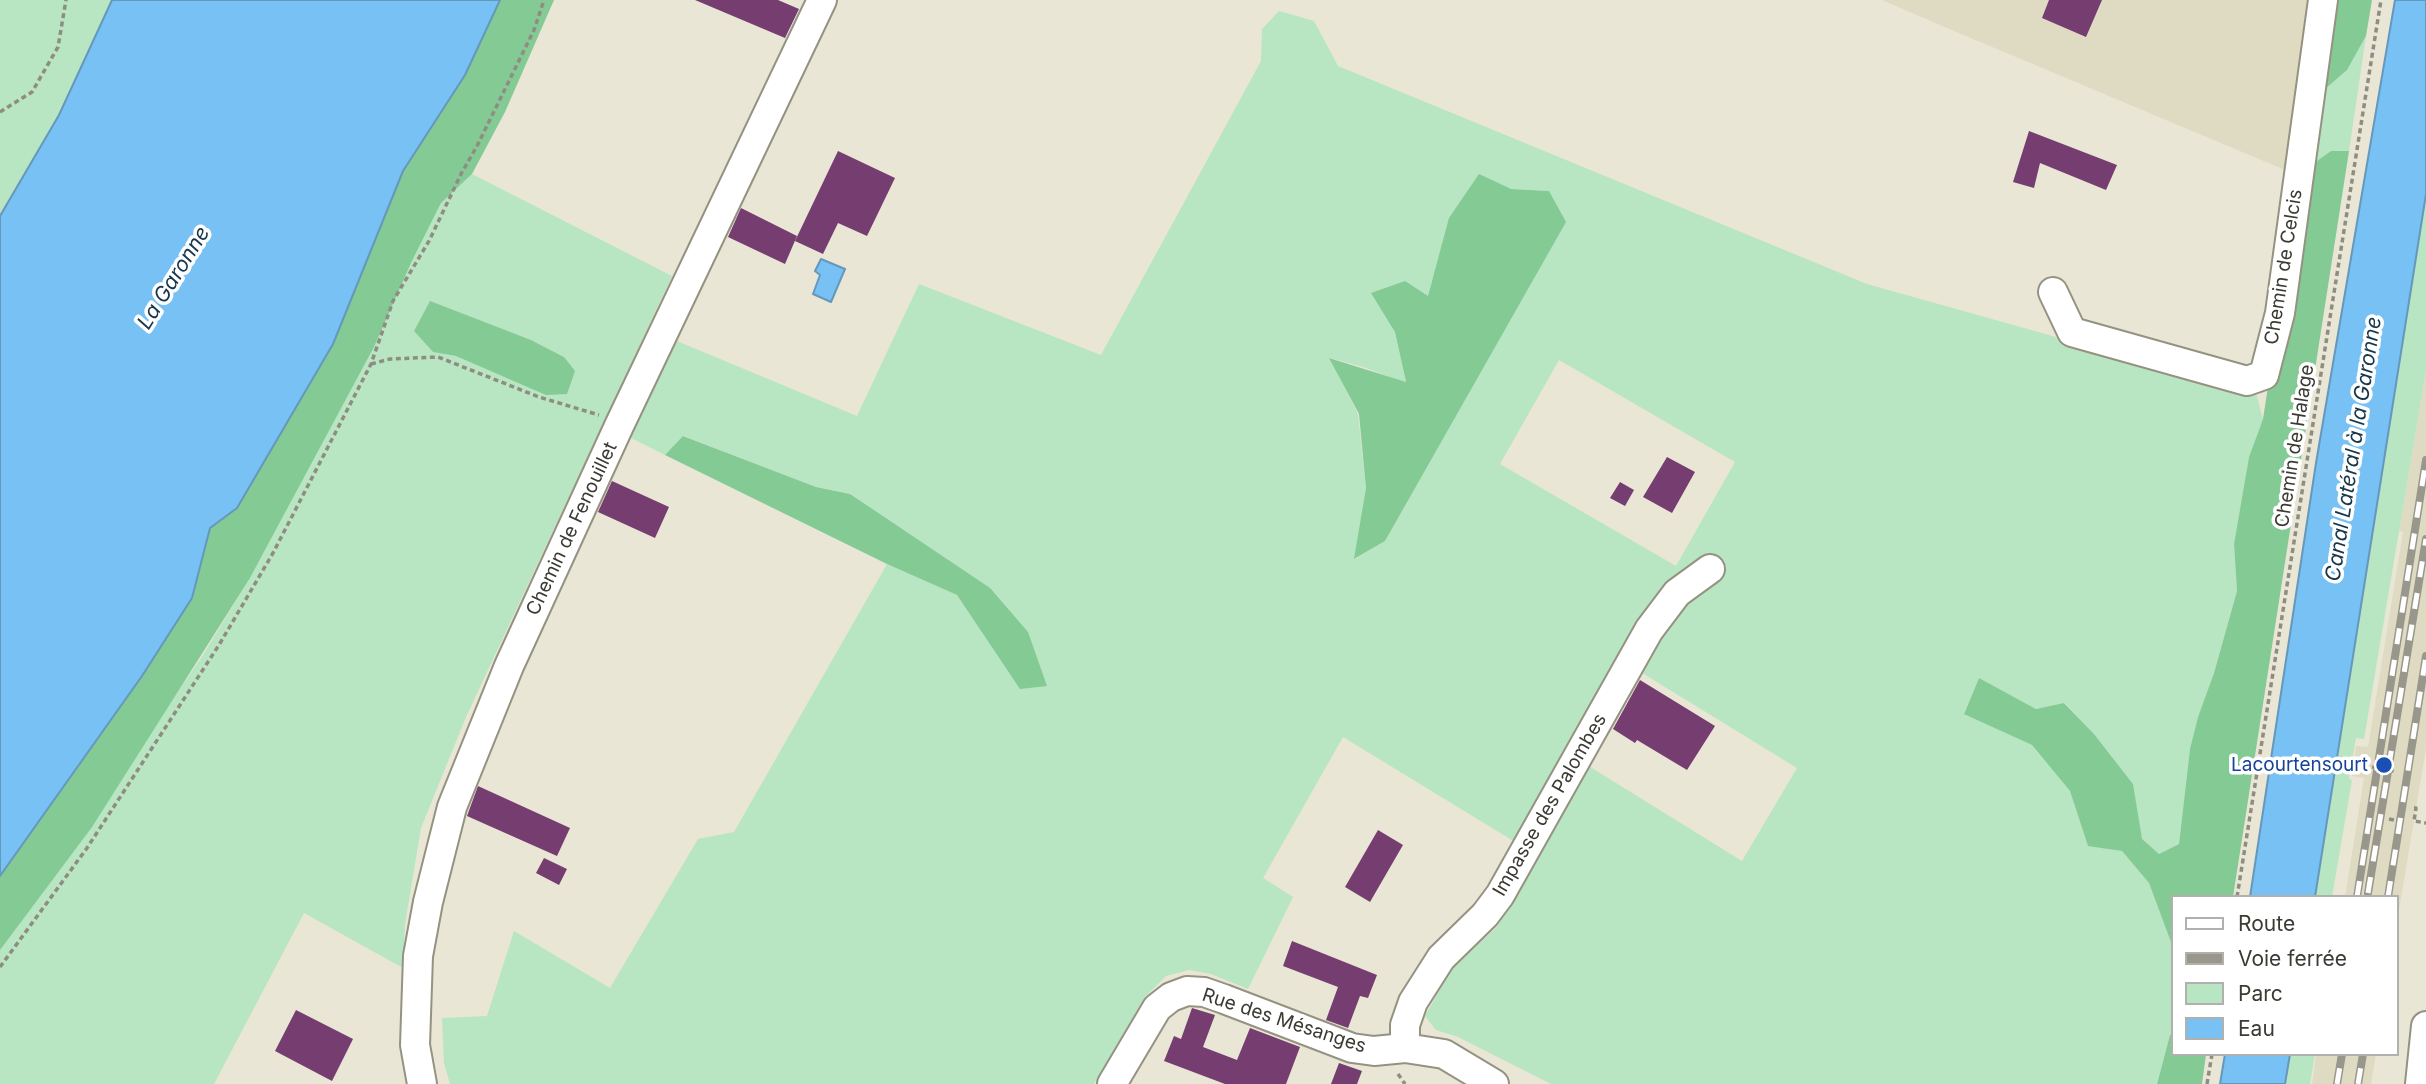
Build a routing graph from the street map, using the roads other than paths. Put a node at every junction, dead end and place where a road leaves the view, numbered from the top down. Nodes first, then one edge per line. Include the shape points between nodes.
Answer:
1 (822, 0) edge
2 (2323, 0) edge
3 (2053, 292) dead end
4 (1710, 569) dead end
5 (2426, 1026) edge
6 (1405, 1048) junction
7 (422, 1084) edge
8 (1112, 1084) edge
9 (1494, 1084) edge
10 (2420, 1084) edge

1 - 7 street, Chemin de Fenouillet via 619,426 509,666 452,807 418,956 415,1045
2 - 3 street, Chemin de Celcis via 2280,313 2264,375 2247,381 2073,332
4 - 6 street, Impasse des Palombes via 1677,593 1649,630 1500,895 1441,958 1413,1002 1405,1025
5 - 10 street
6 - 8 street, Rue des Mésanges via 1352,1048 1204,992 1187,991 1157,1008
6 - 9 street, Rue des Mésanges via 1444,1054

